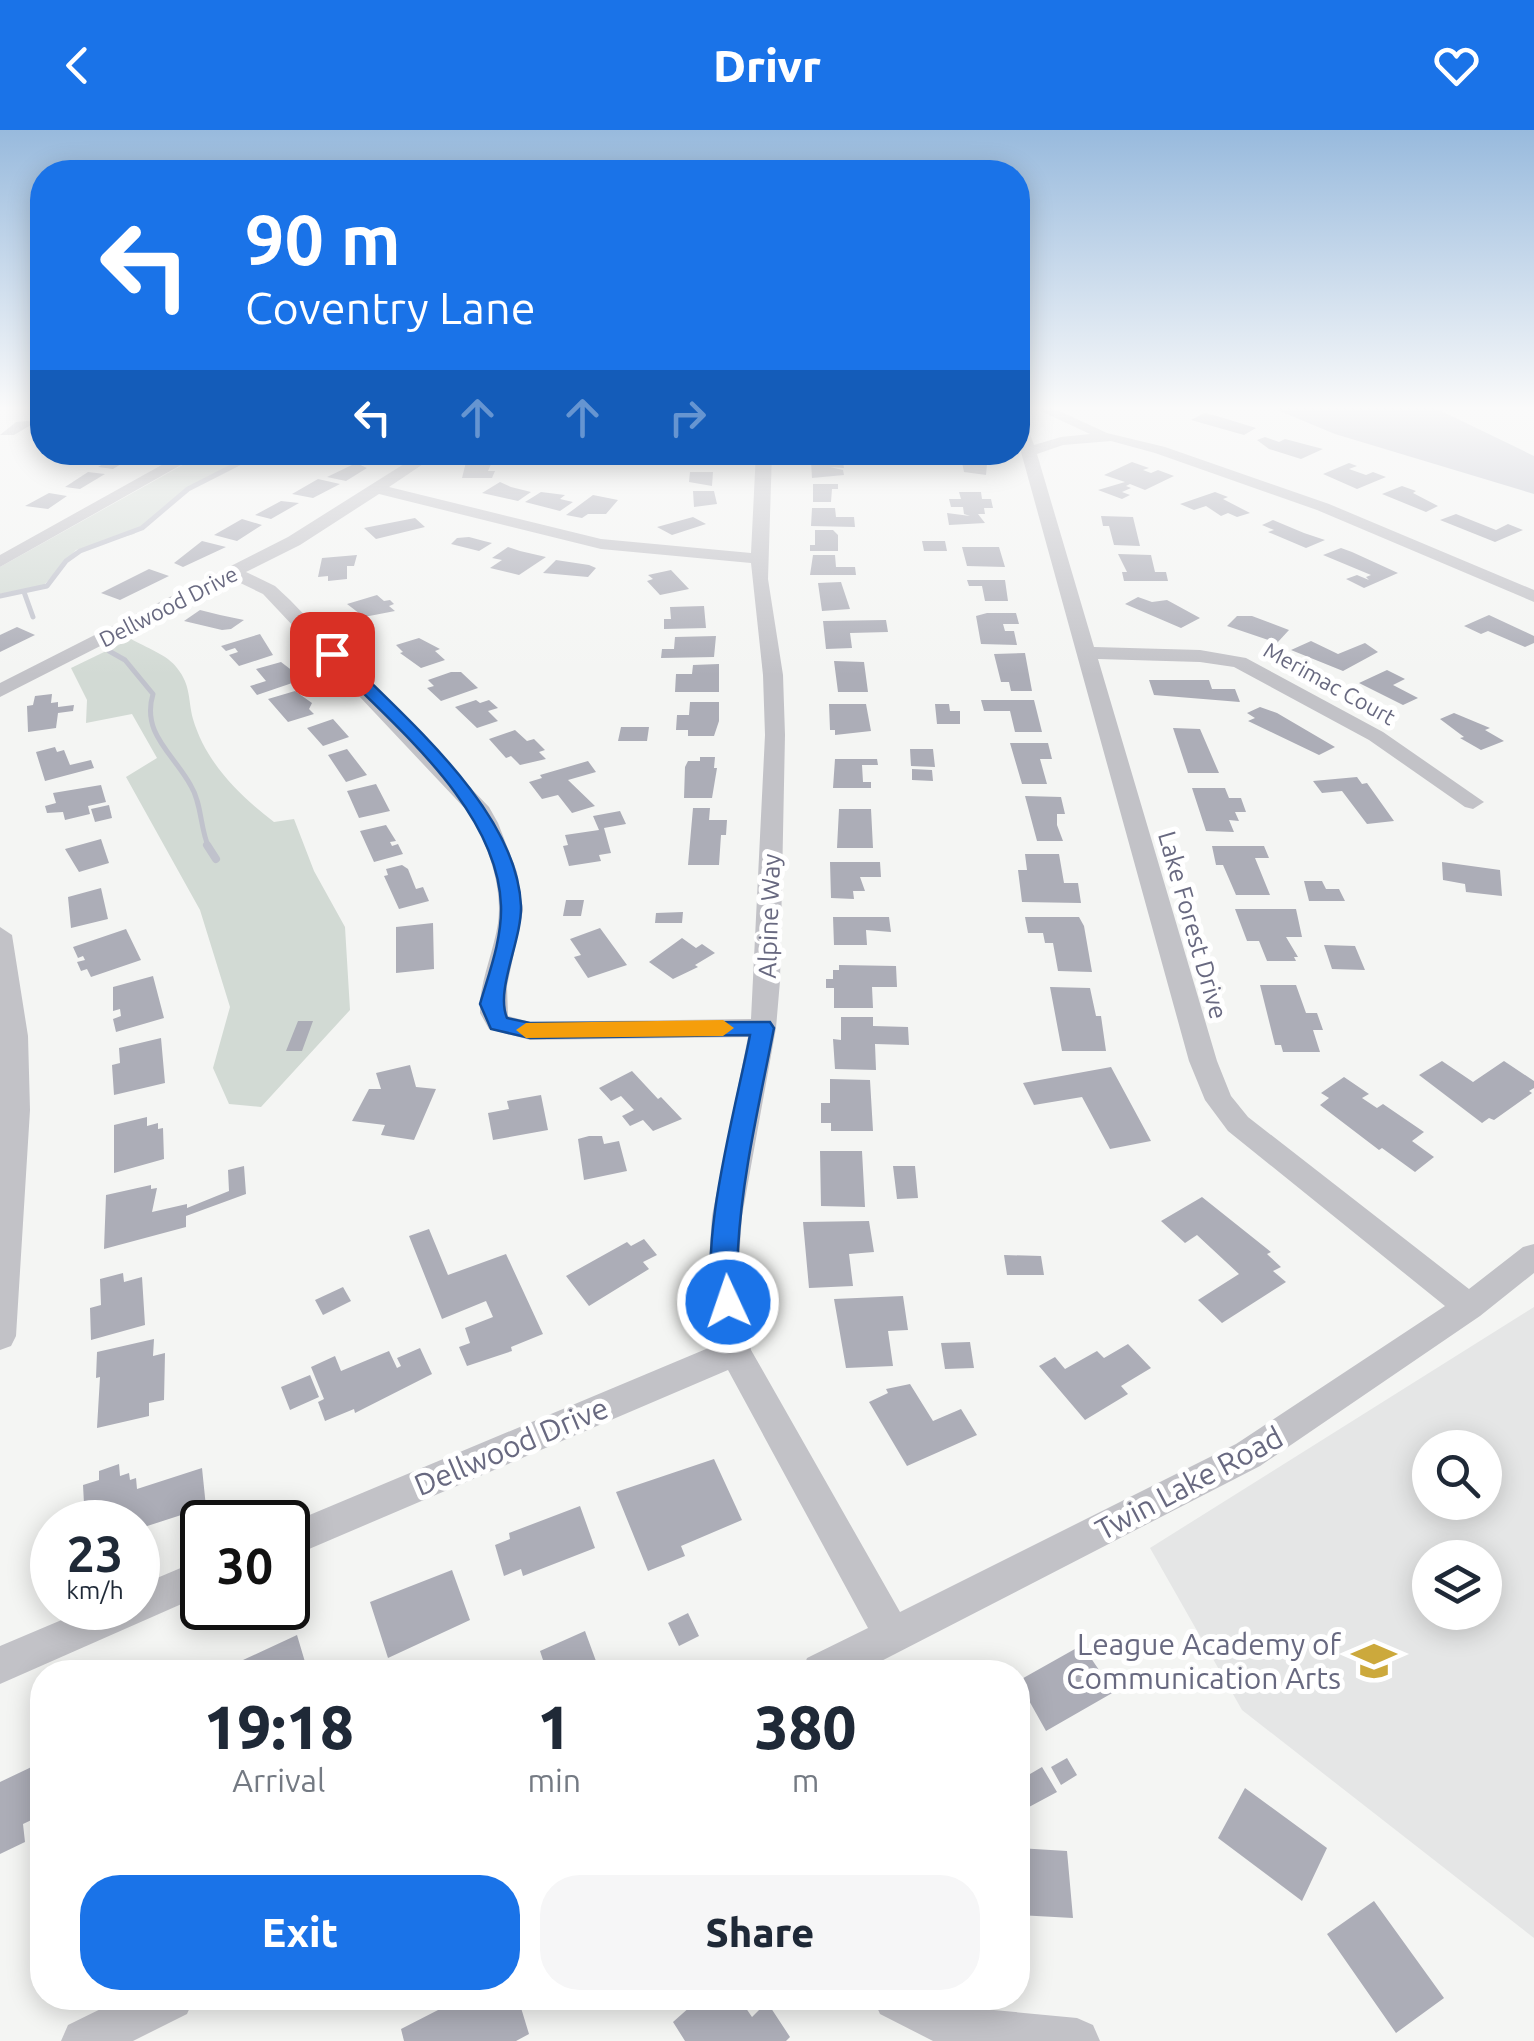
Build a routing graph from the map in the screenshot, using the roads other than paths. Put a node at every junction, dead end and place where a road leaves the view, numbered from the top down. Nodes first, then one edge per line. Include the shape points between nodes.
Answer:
1 (118, 496) edge
2 (367, 496) edge
3 (403, 496) edge
4 (762, 496) edge
5 (1042, 496) edge
6 (1294, 496) edge
7 (760, 560) junction
8 (0, 562) edge
9 (233, 572) junction
10 (1534, 597) edge
11 (1087, 653) junction
12 (0, 691) edge
13 (1473, 802) dead end
14 (0, 935) edge
15 (763, 1028) junction
16 (6, 1180) edge
17 (1534, 1256) edge
18 (1469, 1307) junction
19 (0, 1336) edge
20 (734, 1352) junction
21 (310, 1531) edge
22 (80, 1630) edge
23 (893, 1636) junction
24 (846, 1660) edge
25 (0, 1665) edge
26 (147, 2010) edge
27 (912, 2010) edge
28 (84, 2041) edge
29 (1077, 2041) edge

1 - 8 street
2 - 9 street, Dellwood Drive
3 - 7 street via 601,544
4 - 7 street, Alpine Way
5 - 11 street, Lake Forest Drive
6 - 10 street
7 - 15 street, Alpine Way via 775,734
9 - 12 street, Dellwood Drive
9 - 15 street via 284,604 481,812 499,850 511,904 490,1004 498,1023 530,1031
11 - 13 street, Merimac Court via 1239,662 1376,736
11 - 18 street, Lake Forest Drive via 1219,1100 1238,1124
14 - 16 street via 15,1036
15 - 20 street, Alpine Way via 727,1216 724,1260
16 - 19 street
17 - 18 street, Twin Lake Road
18 - 23 street, Twin Lake Road via 1248,1455
20 - 21 street, Dellwood Drive
20 - 23 street, Alpine Way
22 - 25 street
23 - 24 street, Twin Lake Road
26 - 28 street
27 - 29 street via 979,2031

